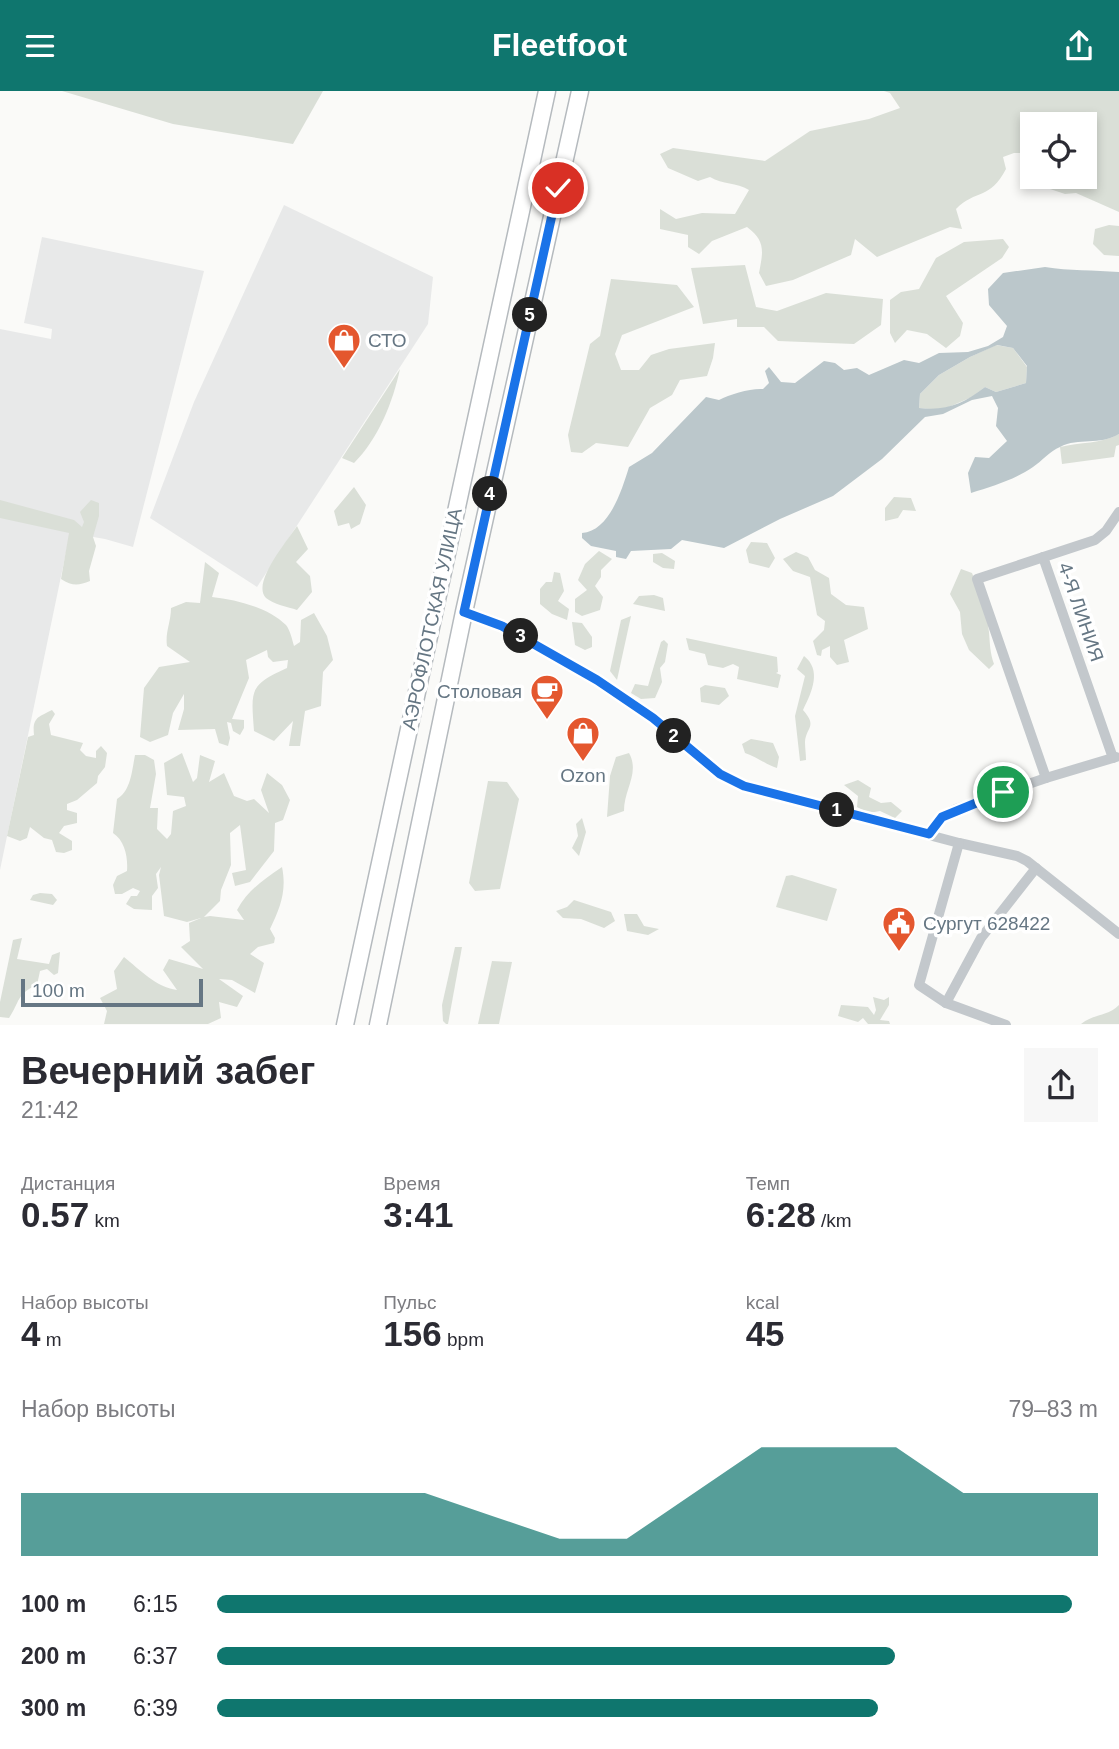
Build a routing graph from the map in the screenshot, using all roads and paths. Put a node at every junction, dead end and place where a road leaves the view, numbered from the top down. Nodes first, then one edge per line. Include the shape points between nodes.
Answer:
1 (547, 91) edge
2 (580, 91) edge
3 (1119, 512) edge
4 (1043, 557) junction
5 (464, 612) junction
6 (1116, 757) edge
7 (1046, 778) junction
8 (929, 834) junction
9 (959, 843) junction
10 (1036, 868) junction
11 (1119, 934) edge
12 (946, 1003) junction
13 (345, 1024) edge
14 (378, 1024) edge
15 (1006, 1024) edge

1 - 13 main road, АЭРОФЛОТСКАЯ УЛИЦА
2 - 5 main road, АЭРОФЛОТСКАЯ УЛИЦА
3 - 4 street via 1102,536
4 - 6 street, 4-Я ЛИНИЯ
4 - 7 street via 977,579
5 - 8 street via 502,626 597,680 653,718 720,774 744,786
5 - 14 main road, АЭРОФЛОТСКАЯ УЛИЦА
6 - 7 street
7 - 8 street via 956,809 942,817
8 - 9 street
9 - 10 street via 1017,856
9 - 12 street via 919,985
10 - 11 street
10 - 12 street via 981,938
12 - 15 street

